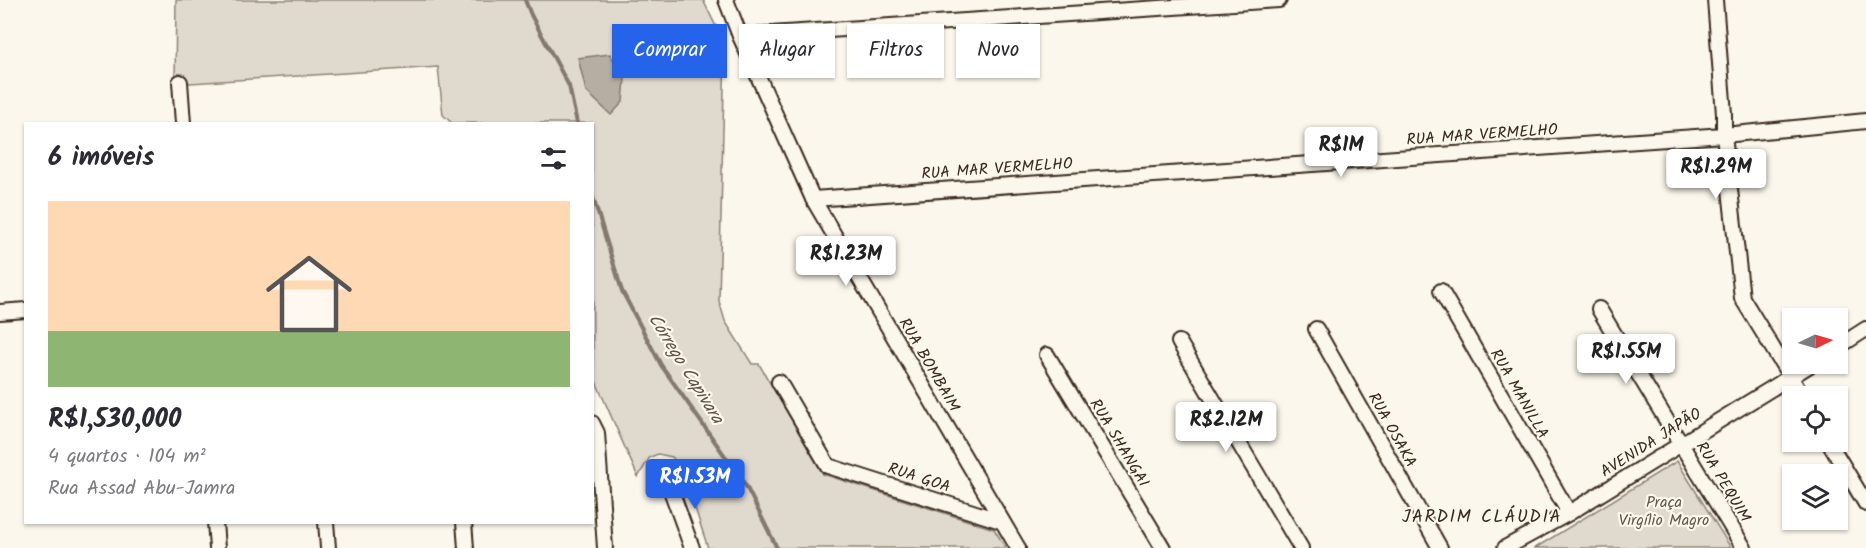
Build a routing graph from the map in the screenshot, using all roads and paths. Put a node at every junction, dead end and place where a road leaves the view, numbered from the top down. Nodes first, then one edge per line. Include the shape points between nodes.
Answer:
1 (726, 0) edge
2 (1280, 0) edge
3 (1715, 0) edge
4 (835, 30) edge
5 (739, 33) edge
6 (759, 78) edge
7 (180, 82) dead end
8 (1866, 121) edge
9 (183, 122) edge
10 (1724, 135) junction
11 (813, 199) junction
12 (1441, 291) dead end
13 (1599, 309) dead end
14 (24, 310) edge
15 (0, 312) edge
16 (1316, 329) dead end
17 (1866, 329) edge
18 (1848, 341) edge
19 (1179, 342) dead end
20 (1047, 354) dead end
21 (1796, 374) edge
22 (1791, 377) junction
23 (779, 382) dead end
24 (1796, 386) edge
25 (594, 427) edge
26 (1680, 444) junction
27 (1835, 452) edge
28 (668, 482) dead end
29 (1866, 504) edge
30 (1569, 513) junction
31 (1001, 521) junction
32 (215, 524) edge
33 (326, 524) edge
34 (464, 524) edge
35 (1511, 546) edge
36 (217, 548) edge
37 (328, 548) edge
38 (466, 548) edge
39 (605, 548) edge
40 (692, 548) edge
41 (1018, 548) edge
42 (1162, 548) edge
43 (1301, 548) edge
44 (1440, 548) edge
45 (1744, 548) edge

1 - 5 street, RUA BOMBAIM
2 - 4 street
3 - 10 street
6 - 11 street, RUA BOMBAIM
7 - 9 street
8 - 10 street, RUA MAR VERMELHO
10 - 11 street, RUA MAR VERMELHO
10 - 22 street via 1742,298
11 - 31 street, RUA BOMBAIM
12 - 30 street, RUA MANILLA
13 - 26 street, RUA PEQUIM
14 - 15 street
16 - 44 street, RUA OSAKA
17 - 18 street
19 - 43 street
20 - 42 street, RUA SHANGAI
21 - 22 street, AVENIDA JAPÃO
22 - 24 street
22 - 26 street, AVENIDA JAPÃO
23 - 31 street, RUA GOA via 828,466
25 - 39 street
26 - 30 street, AVENIDA JAPÃO
26 - 45 street, RUA PEQUIM
27 - 29 street
28 - 40 street
30 - 35 street, AVENIDA JAPÃO
31 - 41 street, RUA BOMBAIM
32 - 36 street
33 - 37 street
34 - 38 street

